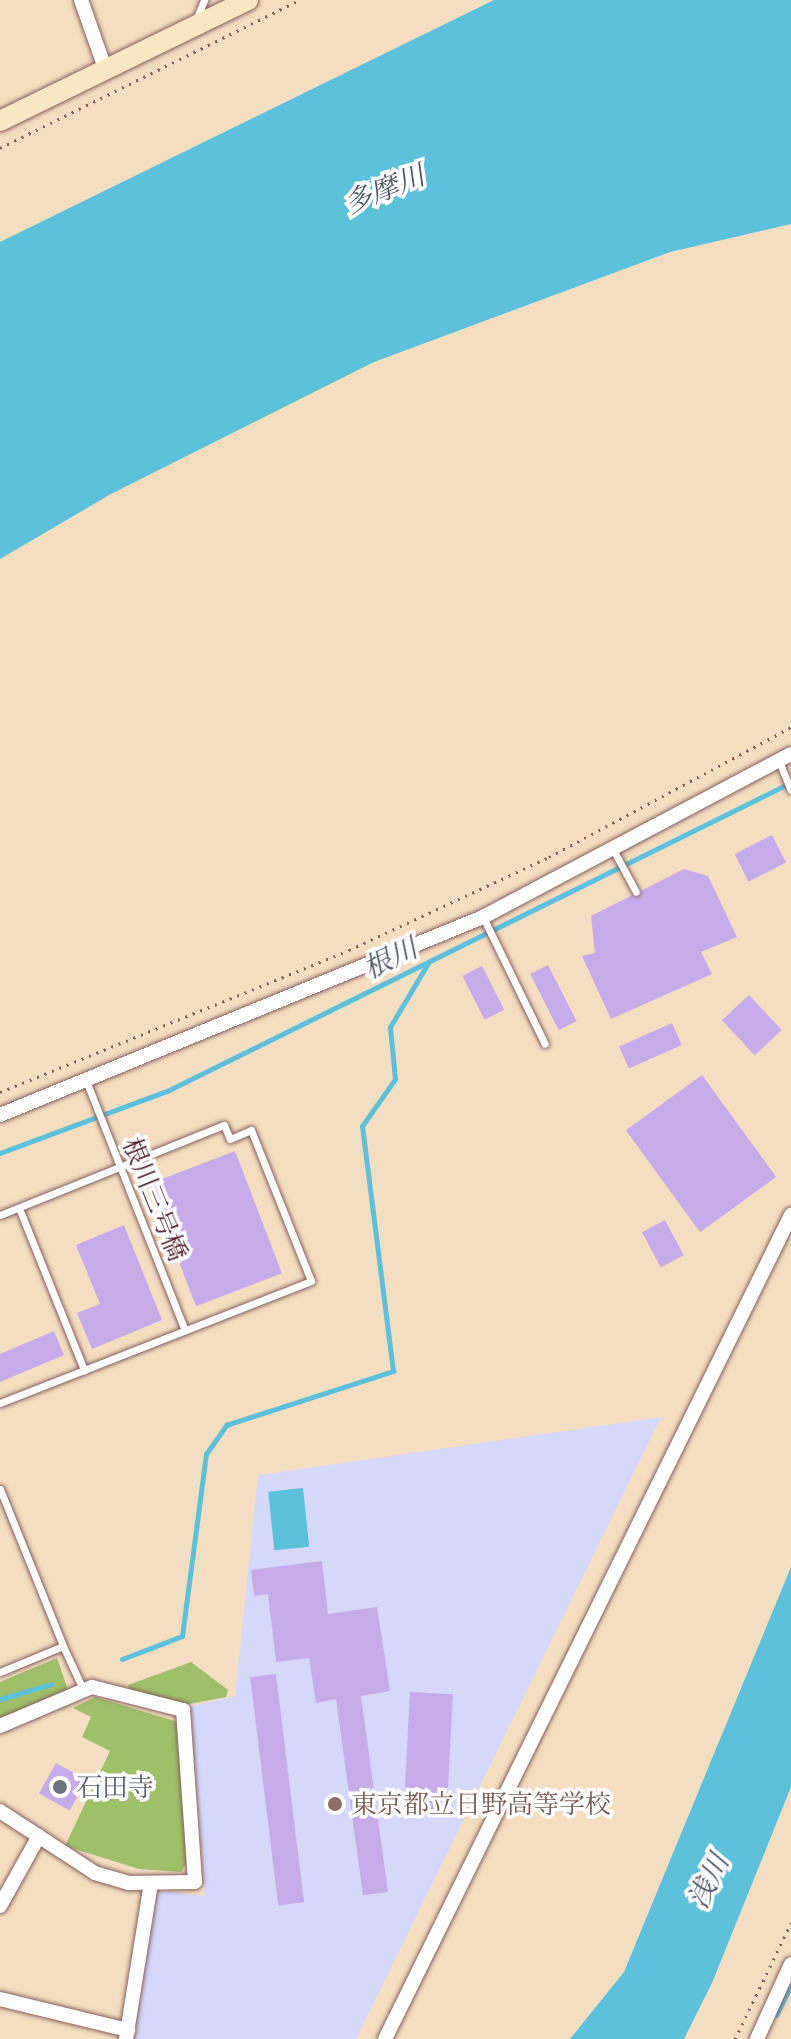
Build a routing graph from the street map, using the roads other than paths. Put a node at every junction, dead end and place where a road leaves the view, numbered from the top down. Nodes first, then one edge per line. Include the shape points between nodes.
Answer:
1 (81, 0) edge
2 (204, 0) edge
3 (248, 0) edge
4 (195, 26) junction
5 (105, 68) junction
6 (0, 121) edge
7 (785, 764) edge
8 (791, 790) edge
9 (617, 856) junction
10 (636, 892) dead end
11 (486, 922) junction
12 (545, 1044) dead end
13 (87, 1083) junction
14 (0, 1115) edge
15 (121, 1167) junction
16 (19, 1208) junction
17 (0, 1215) edge
18 (791, 1215) edge
19 (185, 1330) junction
20 (84, 1370) junction
21 (0, 1403) edge
22 (0, 1491) edge
23 (63, 1646) junction
24 (0, 1672) edge
25 (83, 1689) junction
26 (0, 1726) edge
27 (0, 1811) edge
28 (39, 1836) junction
29 (151, 1883) junction
30 (0, 1906) edge
31 (791, 1964) edge
32 (0, 1999) edge
33 (127, 2034) edge
34 (385, 2039) edge
35 (757, 2039) edge

1 - 5 street
2 - 4 lane
3 - 4 street
4 - 5 street
5 - 6 street
7 - 8 lane
7 - 9 street
9 - 10 lane
9 - 11 street
11 - 12 lane
11 - 13 street
13 - 14 street
13 - 15 lane, 根川三号橋
15 - 16 lane
15 - 19 lane, 根川三号橋
15 - 19 lane via 224,1125 230,1139 251,1130 311,1281
16 - 17 lane
16 - 20 lane
18 - 34 street
19 - 20 lane
20 - 21 lane
22 - 23 lane
23 - 24 lane
23 - 25 lane
25 - 26 street
25 - 29 street via 183,1710 195,1882
27 - 28 street
28 - 29 street via 95,1873
28 - 30 street
29 - 33 street
31 - 35 street
32 - 33 street

